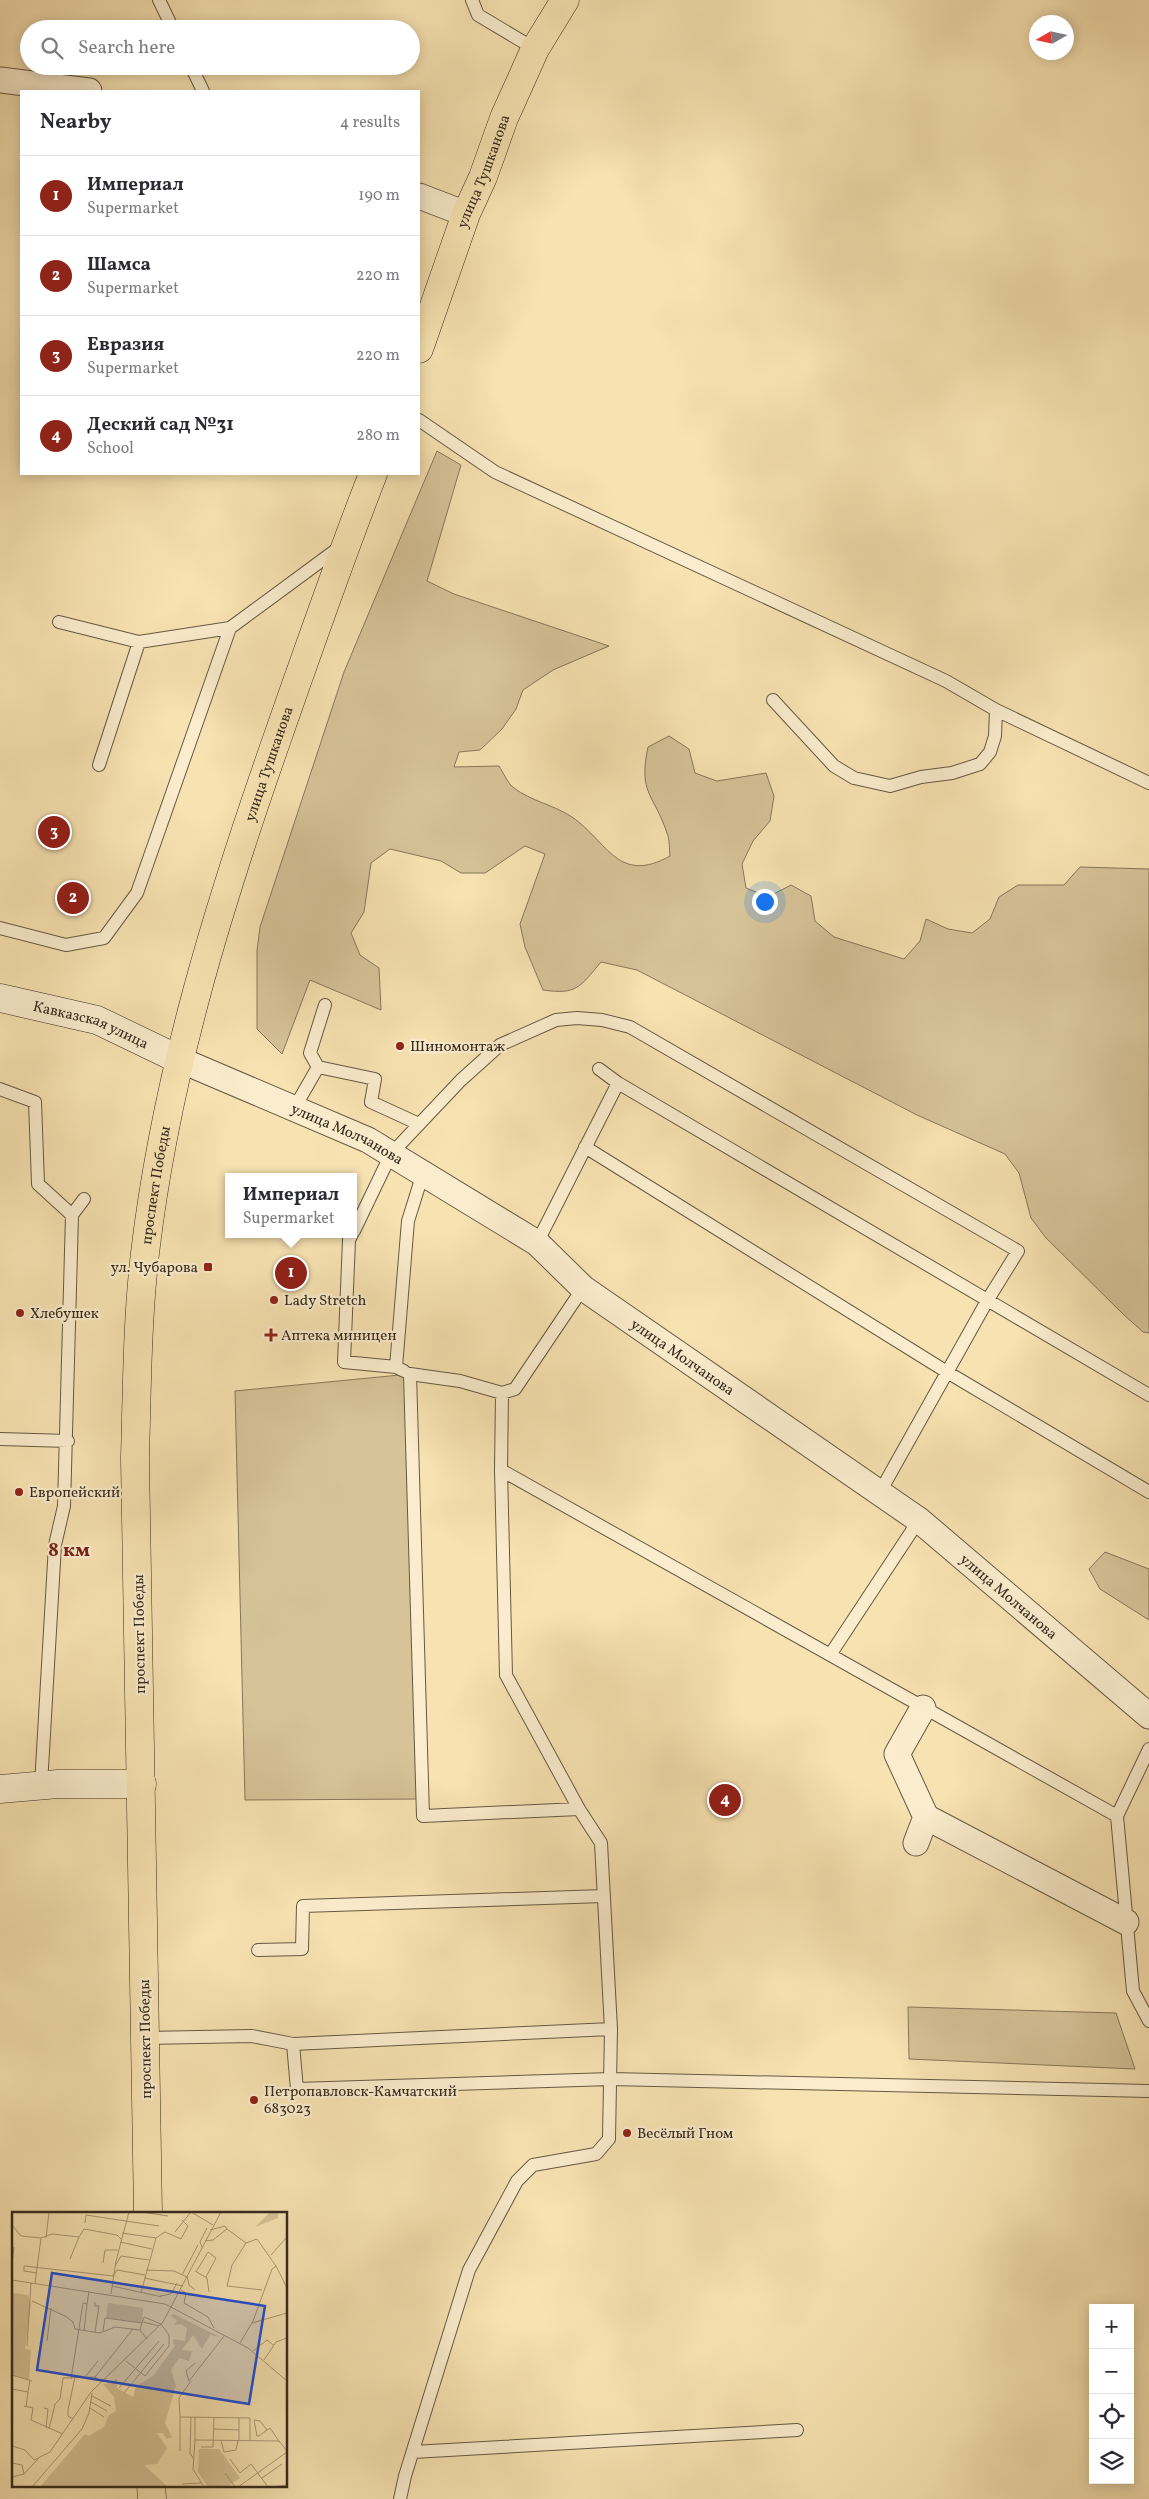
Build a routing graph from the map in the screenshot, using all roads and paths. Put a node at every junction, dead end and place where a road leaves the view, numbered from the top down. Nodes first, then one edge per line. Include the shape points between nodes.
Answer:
1 (159, 0) edge
2 (472, 0) edge
3 (564, 0) edge
4 (169, 20) edge
5 (535, 49) junction
6 (195, 75) edge
7 (0, 80) edge
8 (81, 90) edge
9 (203, 90) edge
10 (420, 196) edge
11 (466, 214) junction
12 (420, 347) edge
13 (420, 421) edge
14 (372, 475) edge
15 (346, 543) junction
16 (60, 622) dead end
17 (230, 628) junction
18 (139, 642) junction
19 (773, 700) dead end
20 (996, 710) junction
21 (99, 765) dead end
22 (1149, 784) edge
23 (0, 928) edge
24 (0, 998) edge
25 (325, 1005) dead end
26 (178, 1059) junction
27 (318, 1067) junction
28 (599, 1069) dead end
29 (618, 1083) junction
30 (0, 1089) edge
31 (296, 1107) junction
32 (419, 1124) junction
33 (585, 1147) junction
34 (391, 1154) junction
35 (422, 1173) junction
36 (84, 1199) dead end
37 (72, 1215) junction
38 (357, 1225) edge
39 (350, 1238) edge
40 (537, 1243) junction
41 (583, 1288) junction
42 (987, 1301) junction
43 (396, 1367) junction
44 (947, 1372) junction
45 (410, 1374) junction
46 (502, 1392) junction
47 (1149, 1395) edge
48 (0, 1439) edge
49 (68, 1441) junction
50 (501, 1470) junction
51 (880, 1492) junction
52 (1149, 1492) edge
53 (919, 1520) junction
54 (830, 1655) junction
55 (923, 1708) junction
56 (1149, 1716) edge
57 (1149, 1750) edge
58 (142, 1784) junction
59 (41, 1785) junction
60 (0, 1789) edge
61 (579, 1809) junction
62 (926, 1816) junction
63 (1117, 1816) junction
64 (916, 1843) dead end
65 (604, 1896) junction
66 (1126, 1922) junction
67 (258, 1950) dead end
68 (1149, 2022) edge
69 (611, 2029) junction
70 (145, 2038) junction
71 (293, 2044) junction
72 (612, 2080) junction
73 (1149, 2091) edge
74 (148, 2212) edge
75 (797, 2430) dead end
76 (413, 2452) junction
77 (151, 2486) edge
78 (152, 2499) edge
79 (400, 2499) edge

1 - 4 lane
2 - 5 lane via 478,15
3 - 5 main road, улица Тушканова
5 - 11 main road, улица Тушканова
6 - 9 lane
7 - 8 street
10 - 11 street
11 - 12 main road, улица Тушканова
13 - 20 lane via 495,472 946,681
14 - 15 main road, улица Тушканова
15 - 17 lane
15 - 26 main road, улица Тушканова via 237,854 203,963
16 - 18 lane
17 - 18 lane
17 - 23 lane via 137,893 104,938 66,945
18 - 21 lane
19 - 20 lane via 834,766 854,778 890,786 980,764 990,752 996,736
20 - 22 lane
24 - 26 street, Кавказская улица via 97,1020
25 - 27 lane via 310,1054
26 - 31 street, улица Молчанова
26 - 58 main road, проспект Победы via 160,1148 144,1255 137,1374 135,1458
27 - 31 lane
27 - 32 lane via 375,1079 371,1102
28 - 29 lane
29 - 33 lane
29 - 42 lane
30 - 37 lane via 35,1102 38,1184
31 - 34 street, улица Молчанова
32 - 34 lane
32 - 42 lane via 500,1045 542,1025 577,1018 630,1027 1018,1251
33 - 40 lane
33 - 44 lane
34 - 35 street, улица Молчанова
34 - 38 lane
35 - 40 street, улица Молчанова
35 - 43 lane via 408,1221
36 - 37 lane
37 - 49 lane
39 - 43 lane via 344,1362
40 - 41 street, улица Молчанова
41 - 46 lane via 515,1389
41 - 51 street, улица Молчанова
42 - 44 lane
42 - 47 lane
43 - 45 lane
44 - 51 lane
44 - 52 lane
45 - 46 lane via 460,1381
45 - 61 lane via 423,1816
46 - 50 lane
48 - 49 lane
49 - 59 lane via 64,1506 55,1545
50 - 54 lane
50 - 61 lane via 506,1675
51 - 53 street, улица Молчанова
53 - 54 lane
53 - 56 street, улица Молчанова
54 - 55 lane
55 - 62 street via 896,1754
55 - 63 lane
57 - 63 lane
58 - 59 street
58 - 70 main road, проспект Победы
59 - 60 street
61 - 65 lane via 601,1843
62 - 64 street
62 - 66 street
63 - 66 lane
65 - 67 lane via 303,1906 302,1949
65 - 69 lane
66 - 68 lane via 1133,1991
69 - 71 lane
69 - 72 lane
70 - 71 lane via 252,2036
70 - 74 main road, проспект Победы
71 - 72 lane via 297,2089
72 - 73 lane
72 - 76 lane via 609,2139 596,2154 533,2165 517,2181 469,2270
75 - 76 lane
76 - 79 lane
77 - 78 main road

